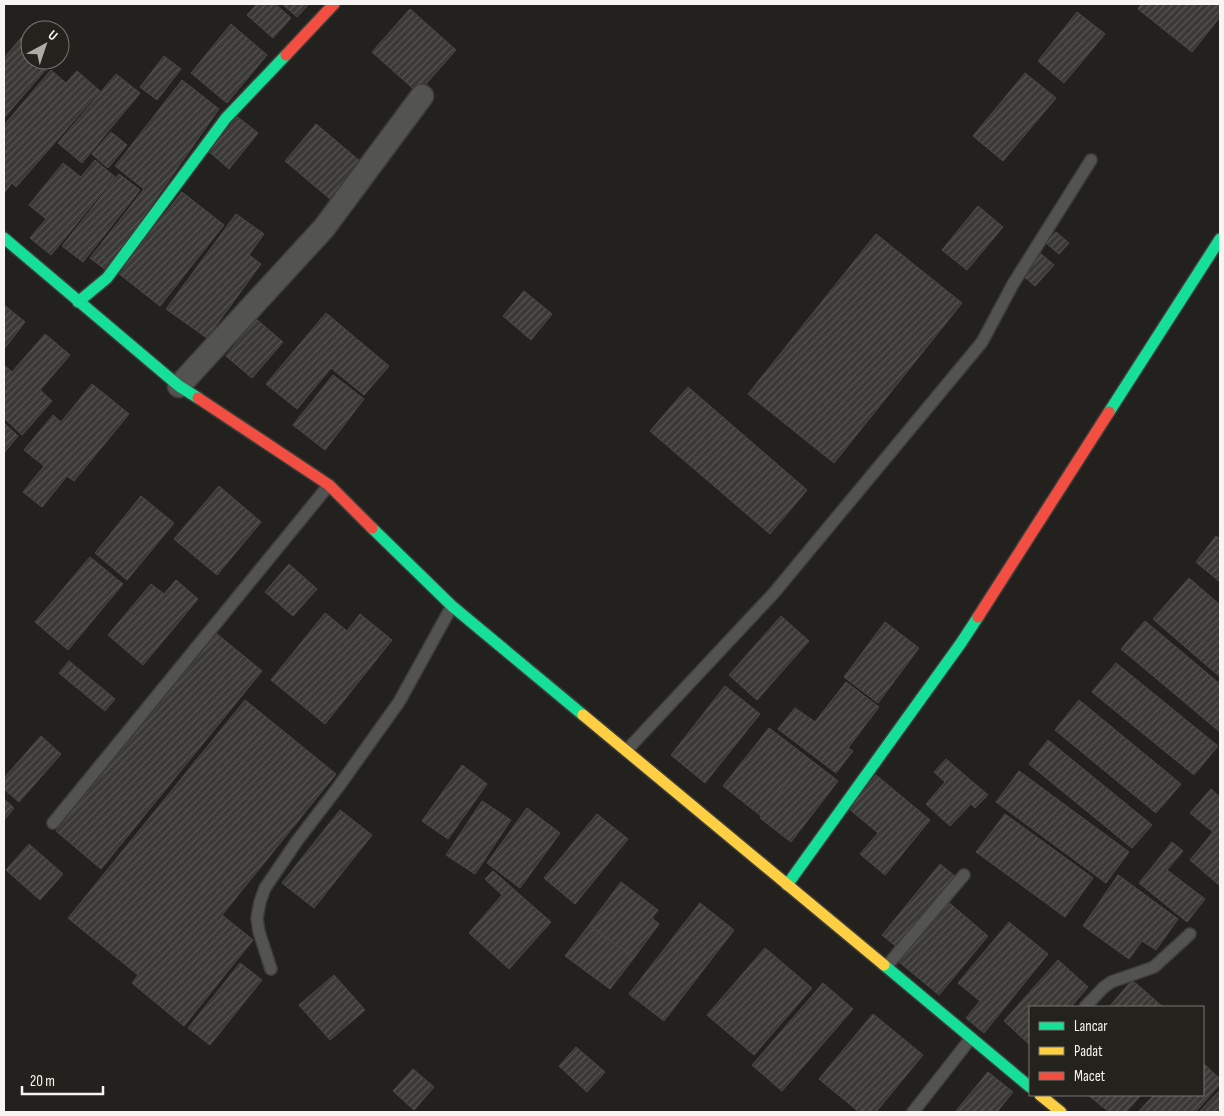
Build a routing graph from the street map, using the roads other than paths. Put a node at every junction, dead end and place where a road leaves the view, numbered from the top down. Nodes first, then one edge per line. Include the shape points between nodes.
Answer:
1 (334, 4) edge
2 (422, 96) dead end
3 (1091, 160) dead end
4 (4, 238) edge
5 (1220, 239) edge
6 (78, 302) junction
7 (179, 386) junction
8 (329, 485) junction
9 (452, 606) junction
10 (626, 752) junction
11 (53, 822) dead end
12 (964, 875) dead end
13 (787, 885) junction
14 (1190, 934) dead end
15 (886, 967) junction
16 (271, 969) dead end
17 (1086, 1006) edge
18 (971, 1038) junction
19 (1029, 1083) edge
20 (1041, 1096) edge
21 (913, 1112) edge
22 (1061, 1112) edge

1 - 6 street via 226,118 107,278
2 - 7 street via 324,228
3 - 10 lane via 1024,266 982,342 773,594
4 - 6 street
5 - 13 street via 961,643
6 - 7 street
7 - 8 street
8 - 9 street
8 - 11 lane
9 - 10 street
9 - 16 lane via 399,702 266,888 257,918
10 - 13 street
12 - 15 lane
13 - 15 street
14 - 17 lane via 1154,967 1111,982
15 - 18 street
18 - 19 street
18 - 21 lane
20 - 22 street

